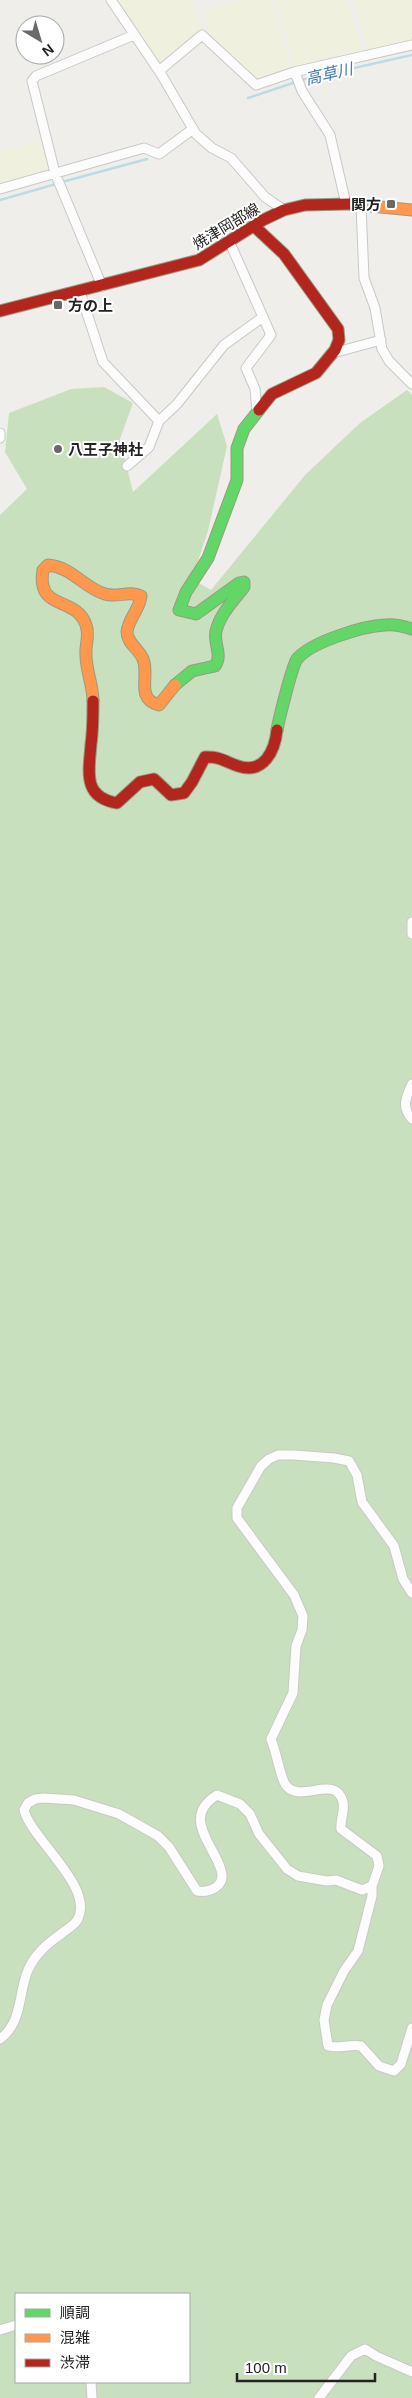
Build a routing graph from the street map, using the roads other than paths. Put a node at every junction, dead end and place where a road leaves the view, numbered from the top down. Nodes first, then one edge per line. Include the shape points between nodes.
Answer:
1 (111, 0) edge
2 (134, 35) junction
3 (412, 45) edge
4 (159, 72) junction
5 (296, 75) dead end
6 (193, 129) junction
7 (56, 176) junction
8 (0, 189) edge
9 (346, 204) junction
10 (361, 205) junction
11 (284, 210) junction
12 (412, 210) edge
13 (254, 226) junction
14 (230, 243) junction
15 (102, 286) junction
16 (80, 292) junction
17 (0, 311) edge
18 (263, 317) junction
19 (381, 340) junction
20 (333, 353) junction
21 (412, 384) edge
22 (257, 411) junction
23 (159, 421) junction
24 (0, 433) edge
25 (0, 438) edge
26 (127, 466) dead end
27 (412, 629) edge
28 (412, 922) edge
29 (412, 934) edge
30 (412, 1084) edge
31 (412, 1119) edge
32 (412, 1593) edge
33 (372, 1886) junction
34 (412, 2028) edge
35 (0, 2040) edge
36 (15, 2325) edge
37 (0, 2330) edge
38 (412, 2372) edge
39 (91, 2383) edge
40 (92, 2398) edge
41 (319, 2398) edge

1 - 2 street
2 - 4 street
2 - 7 street via 36,76 32,81
3 - 4 street via 294,72 256,85 202,35
4 - 6 street
5 - 9 street via 330,135
6 - 7 street via 159,154 144,148
6 - 11 street via 203,141 231,158 265,197
7 - 8 street
7 - 15 street
9 - 10 street, 焼津岡部線
9 - 11 street, 焼津岡部線 via 306,205
10 - 12 street, 焼津岡部線
10 - 19 street via 364,278 375,308
11 - 13 street, 焼津岡部線
13 - 14 street, 焼津岡部線
13 - 20 street via 284,254 338,329 339,340
14 - 15 street, 焼津岡部線 via 199,260
14 - 18 street
15 - 16 street, 焼津岡部線
16 - 17 street, 焼津岡部線
16 - 23 street via 103,362
18 - 22 street via 271,336 246,368 255,389
18 - 23 street via 224,345 177,404
19 - 20 street
19 - 21 street via 389,361
20 - 22 street via 316,373 272,394
22 - 27 street via 244,429 237,448 237,480 208,558 186,592 179,610 196,614 244,582 215,634 219,658 215,666 193,670 181,678 159,706 153,705 144,692 144,660 127,632 141,603 141,596 136,593 105,595 62,566 53,564 46,567 42,576 44,594 76,609 88,630 86,661 93,698 88,777 95,793 108,802 117,803 140,782 154,779 170,795 182,794 192,785 199,764 210,755 227,760 240,769 263,763 274,749 292,666 301,655 331,639 368,627 390,624
23 - 26 street via 149,447
24 - 25 street
28 - 29 street
30 - 31 street via 404,1100
32 - 33 street via 403,1579 394,1546 362,1502 357,1475 349,1461 278,1455 261,1466 237,1508 237,1518 294,1595 303,1616 296,1646 293,1693 271,1739 285,1783 292,1790 300,1794 329,1788 340,1797 343,1812 341,1829 377,1856 379,1866
33 - 34 street via 358,1951 327,2005 324,2020 328,2046 339,2049 350,2044 361,2046 379,2066 394,2071 401,2064
33 - 35 street via 362,1890 336,1880 298,1876 273,1853 250,1814 240,1804 217,1795 206,1805 201,1822 206,1841 222,1871 215,1889 208,1893 197,1891 178,1858 158,1836 119,1814 74,1800 35,1799 24,1810 26,1821 62,1864 76,1890 80,1906 73,1925 37,1954 27,1972 19,2011
36 - 37 street
38 - 41 street via 364,2349 351,2356
39 - 40 street

